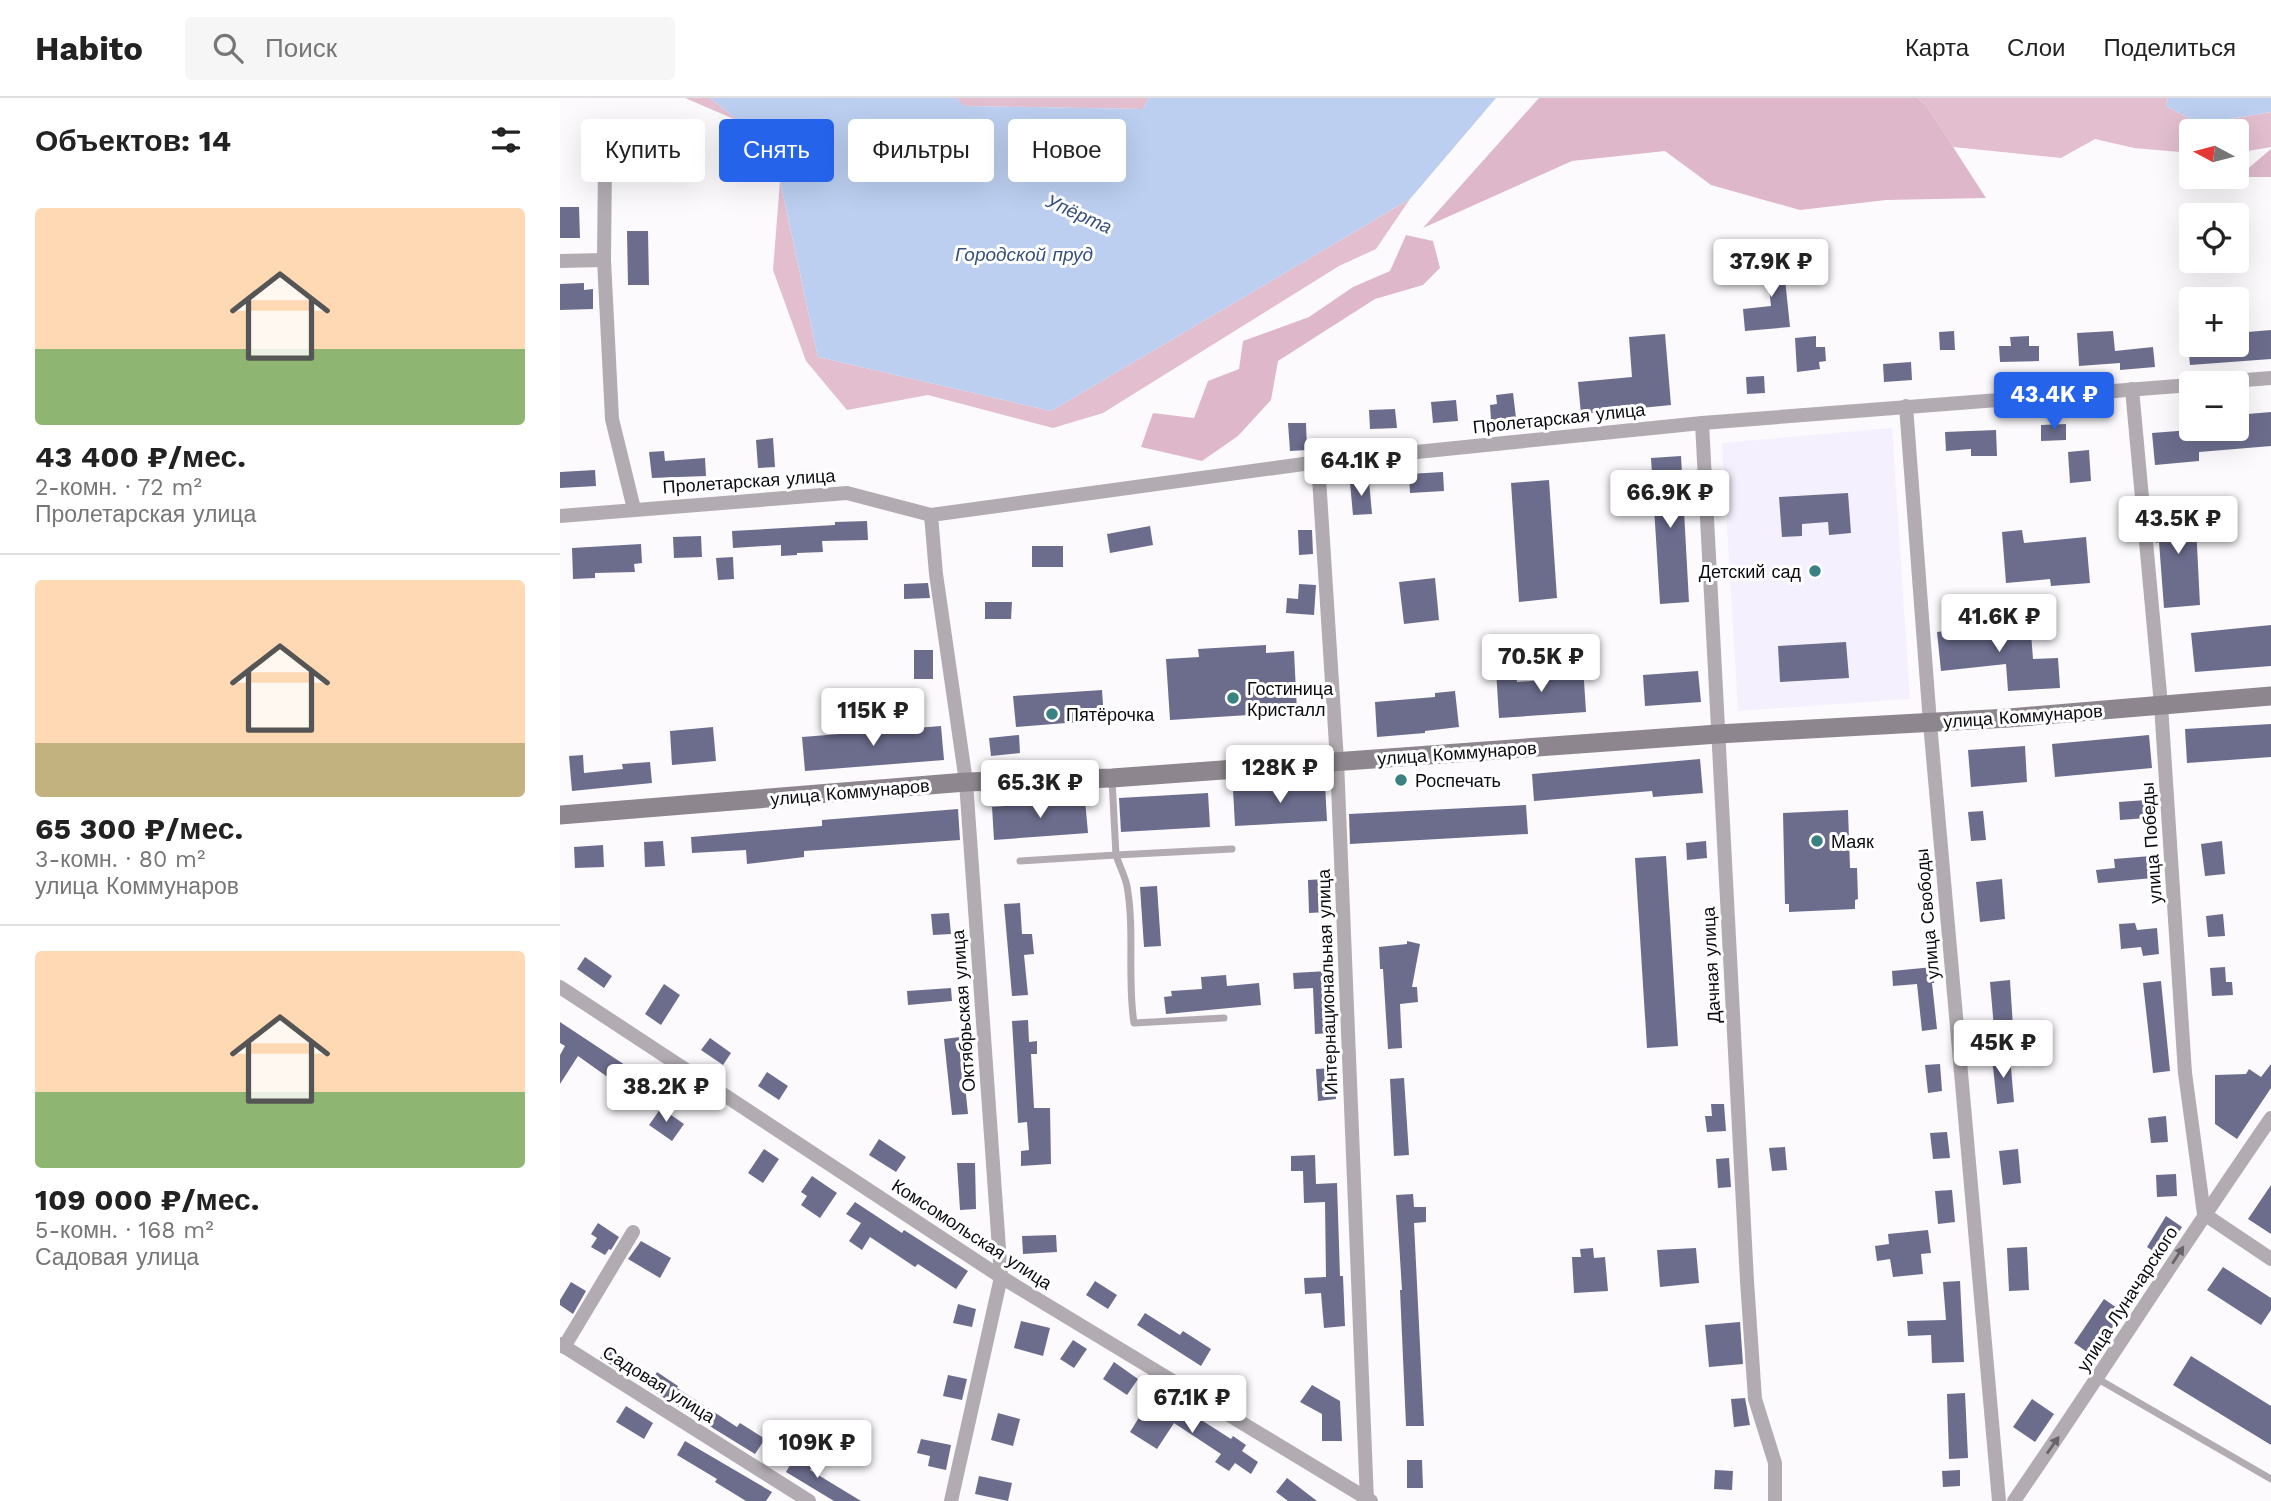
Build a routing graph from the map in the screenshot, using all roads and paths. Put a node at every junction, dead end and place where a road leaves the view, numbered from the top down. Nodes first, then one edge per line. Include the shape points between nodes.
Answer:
1 (606, 182) edge
2 (604, 260) junction
3 (560, 261) edge
4 (2271, 378) edge
5 (2249, 380) edge
6 (2179, 386) edge
7 (2132, 389) junction
8 (1906, 406) junction
9 (1702, 423) junction
10 (1318, 462) junction
11 (635, 509) junction
12 (931, 515) junction
13 (560, 516) edge
14 (2271, 696) edge
15 (2161, 705) junction
16 (1930, 723) junction
17 (1718, 734) junction
18 (1337, 761) junction
19 (1112, 778) junction
20 (966, 782) junction
21 (560, 816) edge
22 (1232, 849) dead end
23 (1115, 855) junction
24 (1020, 861) dead end
25 (560, 987) edge
26 (1224, 1018) dead end
27 (2271, 1118) edge
28 (2204, 1214) junction
29 (633, 1233) dead end
30 (2271, 1259) edge
31 (1001, 1277) junction
32 (562, 1346) edge
33 (2098, 1379) junction
34 (2271, 1479) edge
35 (1368, 1500) edge
36 (809, 1501) edge
37 (951, 1501) edge
38 (1775, 1501) edge
39 (1999, 1501) edge
40 (2014, 1501) edge

1 - 2 street
2 - 3 street
2 - 11 street via 612,419
4 - 5 street
6 - 7 street, Пролетарская улица
7 - 8 street, Пролетарская улица
7 - 15 street, улица Победы
8 - 9 street, Пролетарская улица
8 - 16 street, улица Свободы
9 - 10 street, Пролетарская улица
9 - 17 street, Дачная улица
10 - 12 street, Пролетарская улица
10 - 18 street, Интернациональная улица
11 - 12 street, Пролетарская улица via 847,493
11 - 13 street, Пролетарская улица
12 - 20 street, Октябрьская улица
14 - 15 main road, улица Коммунаров
15 - 16 main road, улица Коммунаров
15 - 28 street, улица Победы via 2185,1073
16 - 17 main road, улица Коммунаров
16 - 39 street, улица Свободы
17 - 18 main road, улица Коммунаров
17 - 38 street, Дачная улица via 1755,1399 1775,1463
18 - 19 main road, улица Коммунаров
18 - 35 street, Интернациональная улица
19 - 20 main road, улица Коммунаров
19 - 23 lane
20 - 21 main road, улица Коммунаров
20 - 31 street, Октябрьская улица
22 - 23 lane
23 - 24 lane
23 - 26 lane via 1127,884 1134,1023
25 - 31 street, Комсомольская улица
27 - 28 street, улица Луначарского
28 - 30 street
33 -> 28 street, улица Луначарского
29 - 32 street
31 - 35 street, Комсомольская улица
31 - 37 street, Октябрьская улица
32 - 36 street, Садовая улица
33 - 34 lane
40 -> 33 street, улица Луначарского

